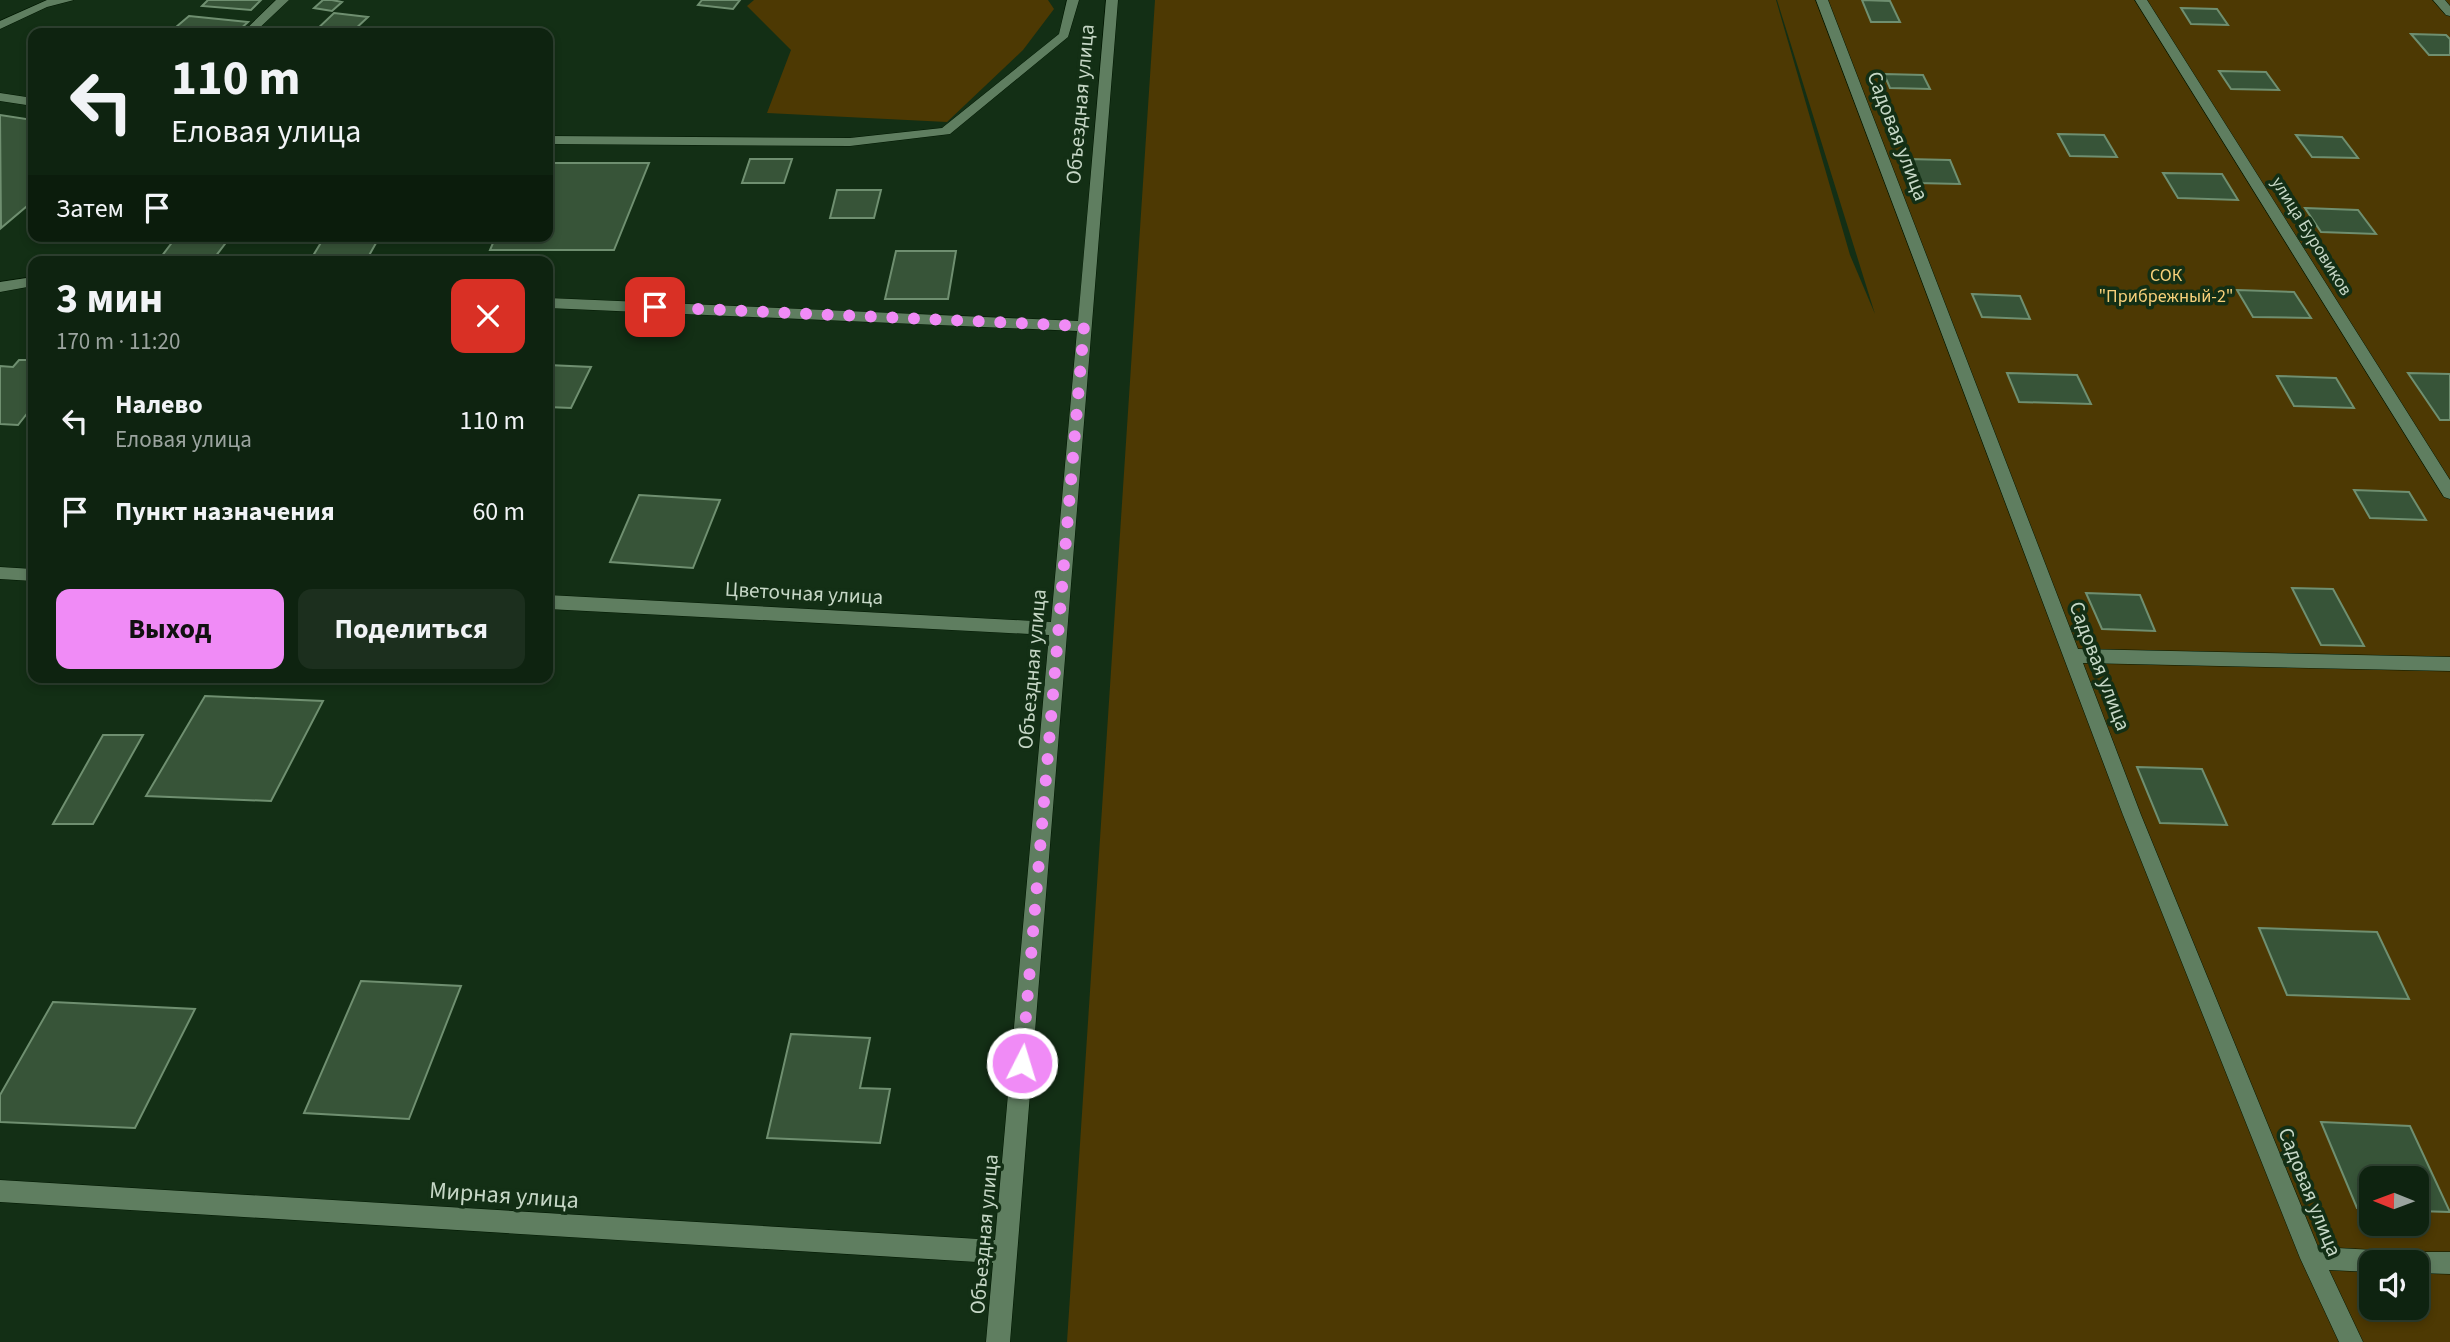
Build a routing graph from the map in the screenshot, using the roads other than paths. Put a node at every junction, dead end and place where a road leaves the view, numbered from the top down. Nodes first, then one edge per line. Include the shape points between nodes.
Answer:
1 (68, 0) edge
2 (283, 0) edge
3 (1073, 0) edge
4 (1112, 0) edge
5 (1822, 0) edge
6 (2141, 0) edge
7 (2438, 0) edge
8 (2450, 12) edge
9 (0, 26) edge
10 (253, 28) edge
11 (0, 97) edge
12 (28, 101) edge
13 (553, 140) edge
14 (28, 283) edge
15 (0, 287) edge
16 (553, 303) edge
17 (1084, 326) junction
18 (2450, 493) edge
19 (0, 573) edge
20 (28, 575) edge
21 (553, 602) edge
22 (1059, 629) junction
23 (2072, 656) junction
24 (2450, 664) edge
25 (0, 1191) edge
26 (1005, 1252) junction
27 (2311, 1258) junction
28 (2359, 1260) edge
29 (2429, 1263) edge
30 (2450, 1264) edge
31 (998, 1342) edge
32 (2351, 1342) edge

1 - 9 street via 44,4
2 - 10 street
3 - 13 street via 1064,35 946,131 850,142
4 - 17 street, Объездная улица
5 - 23 street, Садовая улица
6 - 18 street, улица Буровиков
7 - 8 street
11 - 12 street
14 - 15 street
16 - 17 street
17 - 22 street, Объездная улица
19 - 20 street
21 - 22 street, Цветочная улица
22 - 26 street, Объездная улица
23 - 24 street
23 - 27 street, Садовая улица
25 - 26 street, Мирная улица
26 - 31 street, Объездная улица
27 - 28 street
27 - 32 street, Садовая улица
29 - 30 street

